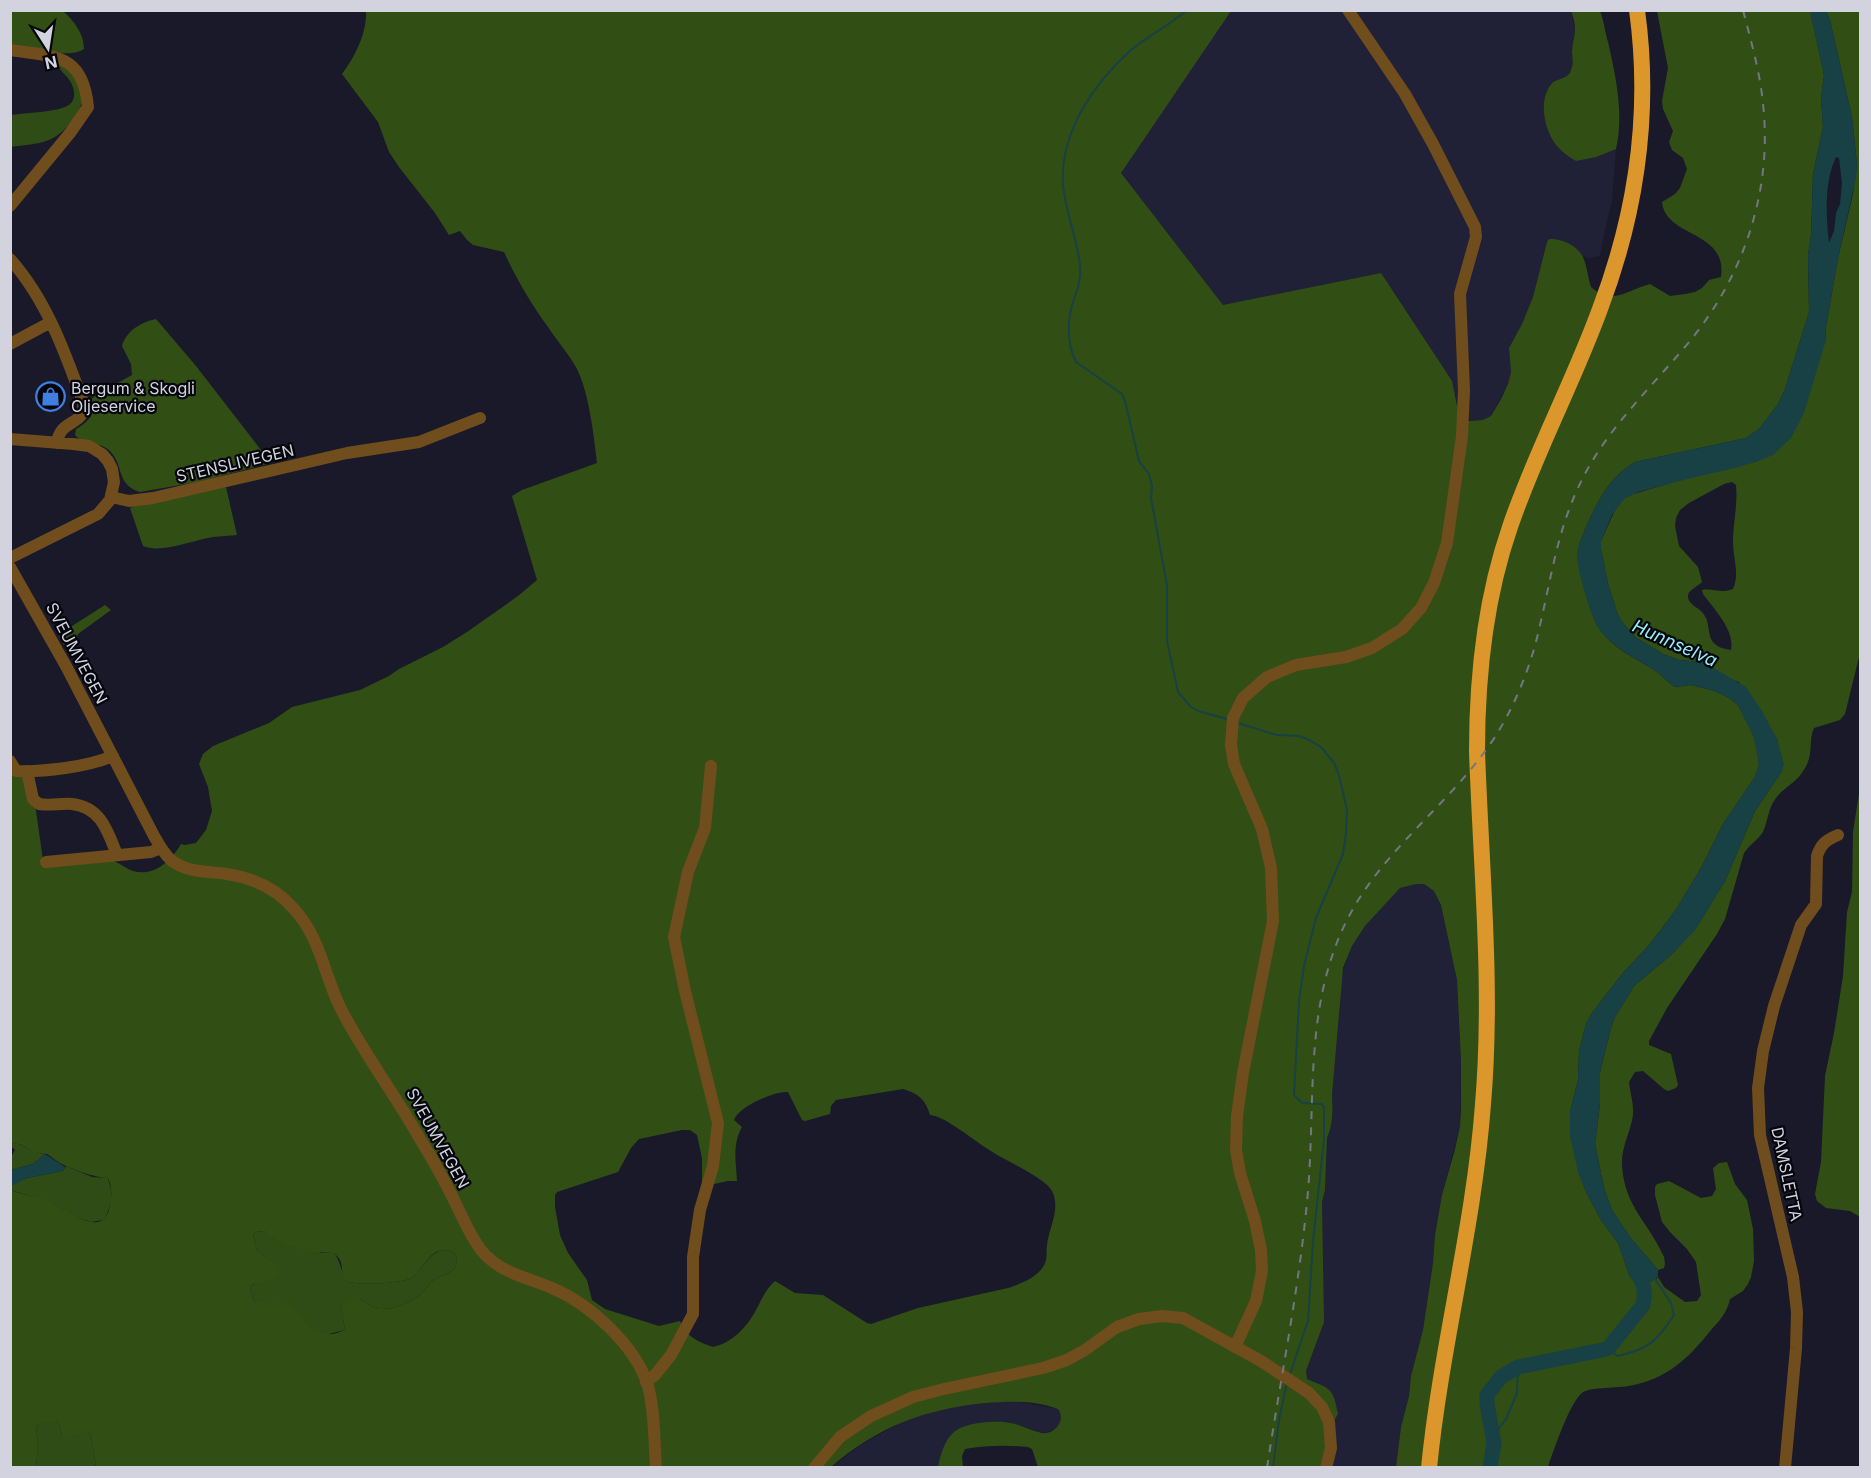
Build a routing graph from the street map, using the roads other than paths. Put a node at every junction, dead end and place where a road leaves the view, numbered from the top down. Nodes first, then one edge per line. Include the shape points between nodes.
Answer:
1 (1348, 10) edge
2 (1627, 10) edge
3 (1637, 10) edge
4 (10, 50) edge
5 (10, 206) edge
6 (10, 259) edge
7 (51, 322) junction
8 (10, 344) edge
9 (480, 418) dead end
10 (10, 439) edge
11 (57, 443) junction
12 (111, 496) junction
13 (10, 558) edge
14 (10, 567) edge
15 (1473, 727) junction
16 (113, 756) junction
17 (711, 766) dead end
18 (18, 768) edge
19 (1474, 802) junction
20 (1838, 835) dead end
21 (161, 848) junction
22 (117, 855) junction
23 (46, 861) dead end
24 (1236, 1347) junction
25 (646, 1382) junction
26 (656, 1467) edge
27 (814, 1467) edge
28 (1326, 1467) edge
29 (1420, 1467) edge
30 (1429, 1467) edge
31 (1785, 1467) edge

1 - 24 street via 1405,94 1475,227 1476,237 1460,294 1462,436 1447,543 1421,608 1402,629 1372,648 1346,657 1296,665 1267,677 1243,698 1233,718 1234,764 1262,829 1271,868 1273,921 1237,1116 1236,1150 1255,1221 1262,1271 1256,1300
2 - 15 highway via 1632,119 1629,160 1614,237 1591,307 1501,527 1478,619 1472,663
3 - 15 highway via 1642,120 1630,210 1600,310 1509,528 1490,598
4 - 5 street via 56,58 72,65 84,81 88,107
6 - 7 street via 30,284
7 - 8 street
7 - 11 street via 84,409 60,430
9 - 12 street, STENSLIVEGEN via 409,445 337,455 153,498 129,501
10 - 11 street
11 - 12 street via 84,445 102,454 113,473
12 - 13 street via 92,517
14 - 16 street, SVEUMVEGEN
15 - 19 highway
16 - 18 street via 92,763
16 - 21 street, SVEUMVEGEN
17 - 25 street via 705,828 688,872 674,937 718,1123 693,1257 693,1314 671,1355
18 - 22 street via 39,804 72,804 94,813 104,824
19 - 29 highway via 1478,962 1475,1093 1466,1175
19 - 30 highway via 1487,986 1483,1105
20 - 31 street, DAMSLETTA via 1820,848 1816,904 1801,925 1774,1006 1758,1088 1760,1135 1797,1312
21 - 22 street
21 - 25 street, SVEUMVEGEN via 189,870 258,883 295,909 314,938 335,997 353,1032 401,1105 482,1251 503,1269 551,1287 590,1310 633,1355
22 - 23 street
24 - 27 street via 1183,1318 1139,1319 1116,1327 1067,1360 913,1397 871,1416 840,1437
24 - 28 street via 1309,1393 1322,1407 1329,1422 1331,1448
25 - 26 street, SVEUMVEGEN

